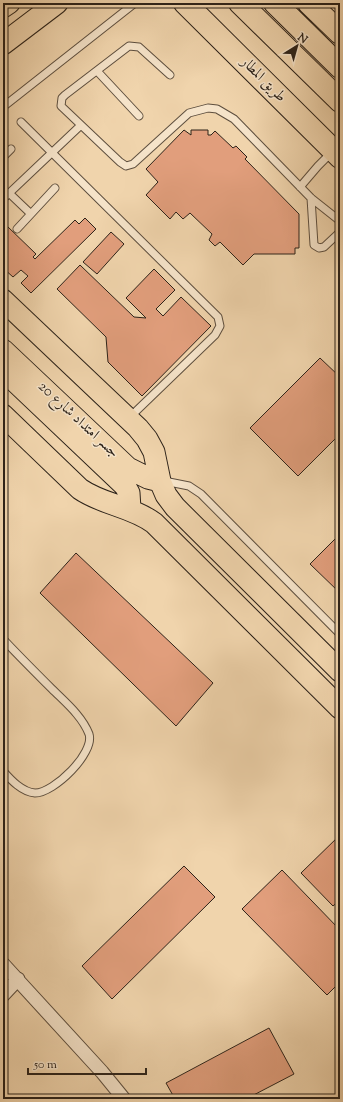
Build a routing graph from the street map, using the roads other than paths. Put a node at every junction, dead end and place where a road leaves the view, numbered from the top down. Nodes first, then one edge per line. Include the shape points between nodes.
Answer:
1 (9, 3) edge
2 (57, 3) edge
3 (135, 3) edge
4 (240, 3) edge
5 (275, 3) edge
6 (309, 3) edge
7 (3, 7) edge
8 (193, 7) edge
9 (340, 33) edge
10 (3, 44) edge
11 (340, 67) edge
12 (97, 70) junction
13 (170, 75) dead end
14 (340, 101) edge
15 (3, 107) edge
16 (139, 116) dead end
17 (21, 122) dead end
18 (80, 126) junction
19 (11, 149) dead end
20 (52, 152) junction
21 (337, 154) edge
22 (3, 157) edge
23 (300, 187) junction
24 (55, 188) dead end
25 (9, 193) junction
26 (3, 198) edge
27 (311, 198) junction
28 (31, 214) junction
29 (340, 221) edge
30 (16, 229) dead end
31 (340, 232) edge
32 (3, 300) edge
33 (3, 350) edge
34 (3, 370) edge
35 (3, 415) edge
36 (128, 418) junction
37 (160, 481) junction
38 (130, 509) junction
39 (340, 634) edge
40 (3, 639) edge
41 (340, 671) edge
42 (340, 708) edge
43 (3, 771) edge
44 (3, 964) edge
45 (18, 979) junction
46 (3, 994) edge
47 (124, 1099) edge

1 - 7 main road
2 - 10 main road
3 - 15 lane
4 - 14 highway
5 - 11 highway
6 - 9 highway
8 - 21 highway, طريق المطار
12 - 13 lane via 129,46 136,46
12 - 16 lane
12 - 18 lane via 62,98 63,110
17 - 20 lane
18 - 20 lane
18 - 23 lane via 120,162 130,165 189,113 208,108 218,109 234,119
19 - 22 lane
20 - 25 lane
20 - 36 lane via 215,312 220,321 215,335
21 - 23 lane via 318,166
23 - 27 lane
24 - 28 lane
25 - 26 lane
25 - 28 lane
27 - 29 lane
27 - 31 lane via 314,245 324,247
28 - 30 lane
32 - 36 main road
33 - 37 main road, جسر امتداد شارع 20 via 128,468
34 - 38 main road, جسر امتداد شارع 20 via 125,486 129,493
35 - 38 main road via 80,489 104,502
36 - 37 main road via 147,439 154,452
37 - 39 lane via 188,486 201,494
37 - 41 main road via 175,507
38 - 42 main road via 154,523
40 - 43 lane via 81,719 90,736 88,751 64,778 49,788 36,793 24,789 15,784
44 - 45 street
45 - 46 street
45 - 47 street

